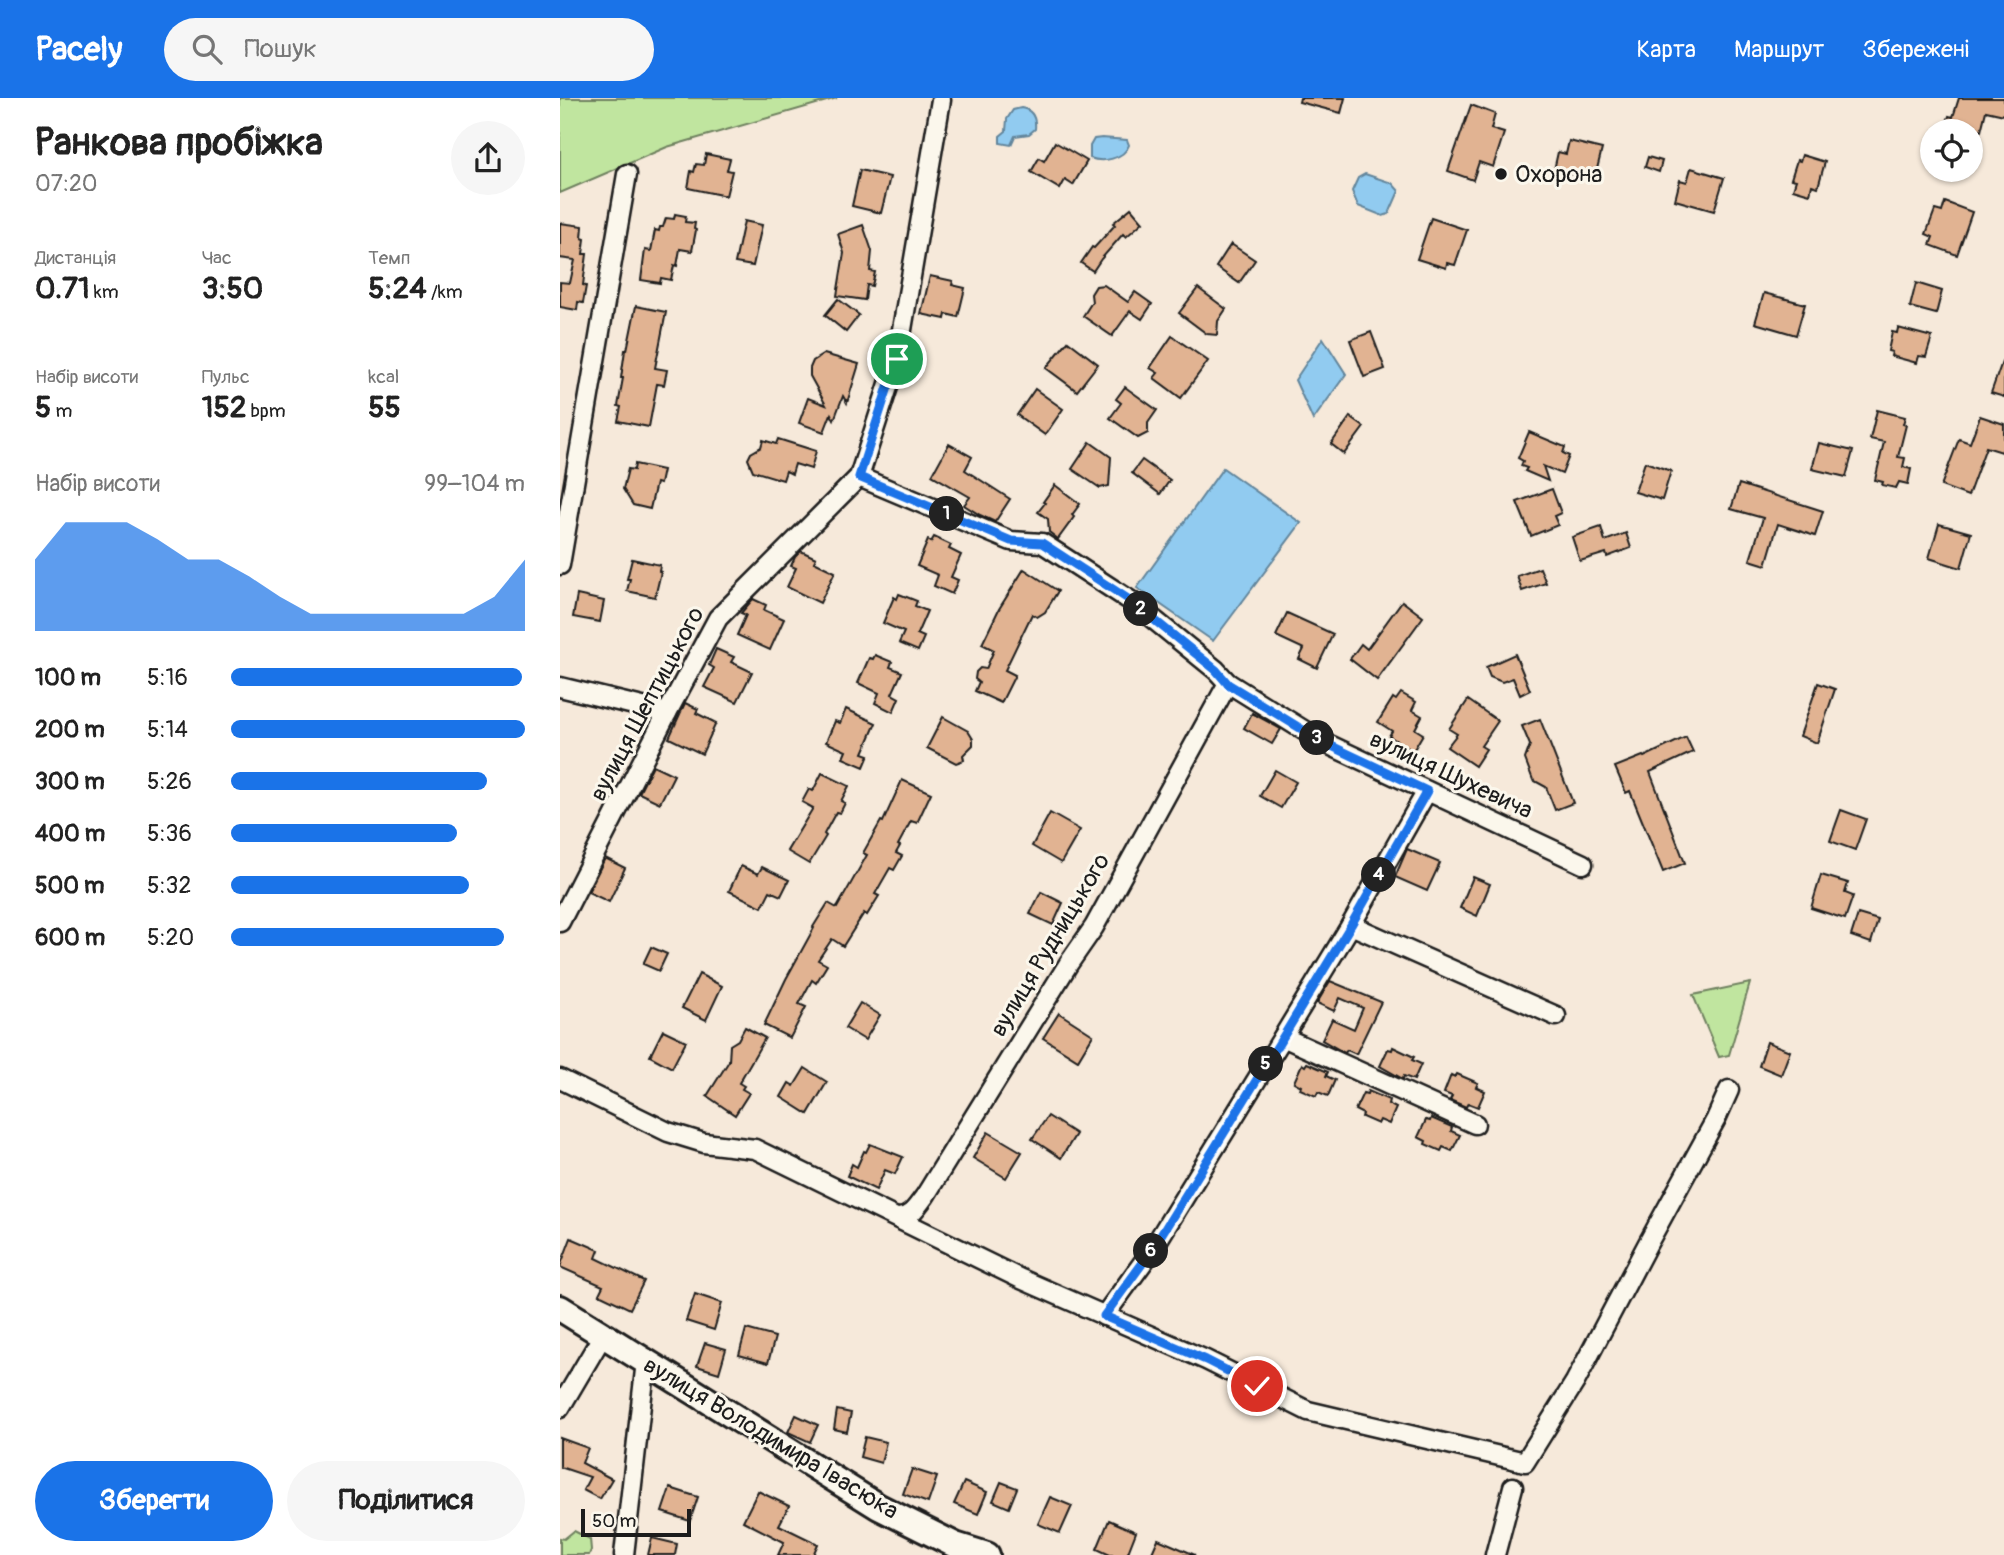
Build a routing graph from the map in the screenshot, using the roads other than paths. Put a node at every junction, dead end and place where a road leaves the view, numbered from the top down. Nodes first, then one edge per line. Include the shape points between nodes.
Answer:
1 (941, 100) dead end
2 (627, 174) dead end
3 (859, 477) junction
4 (560, 565) edge
5 (1228, 684) junction
6 (560, 687) edge
7 (667, 713) junction
8 (1427, 791) junction
9 (1583, 864) dead end
10 (560, 922) edge
11 (1351, 925) junction
12 (1556, 1016) dead end
13 (1283, 1037) junction
14 (560, 1079) edge
15 (1729, 1090) dead end
16 (1475, 1124) dead end
17 (898, 1218) junction
18 (560, 1308) edge
19 (1104, 1316) junction
20 (603, 1335) junction
21 (646, 1361) junction
22 (560, 1408) edge
23 (1513, 1487) dead end
24 (953, 1550) edge
25 (624, 1555) edge
26 (987, 1555) edge
27 (1495, 1555) edge

1 - 3 street, вулиця Шептицького via 897,359
2 - 4 street
3 - 5 street, вулиця Шухевича via 1011,541 1042,543 1131,601
3 - 7 street, вулиця Шептицького via 718,618
5 - 8 street, вулиця Шухевича via 1321,741
5 - 17 street, вулиця Рудницького via 1094,928 925,1196 912,1213
6 - 7 street
7 - 10 street, вулиця Шептицького
8 - 9 street, вулиця Шухевича
8 - 11 street
11 - 12 street
11 - 13 street
13 - 16 street
13 - 19 street via 1150,1253
14 - 17 street via 668,1132 704,1143 755,1149
15 - 19 street via 1575,1382 1525,1462 1308,1411
17 - 19 street
18 - 20 street, вулиця Володимира Івасюка
20 - 21 street, вулиця Володимира Івасюка
20 - 22 street
21 - 24 street, вулиця Володимира Івасюка
21 - 25 street
23 - 27 street
24 - 26 street, вулиця Володимира Івасюка

